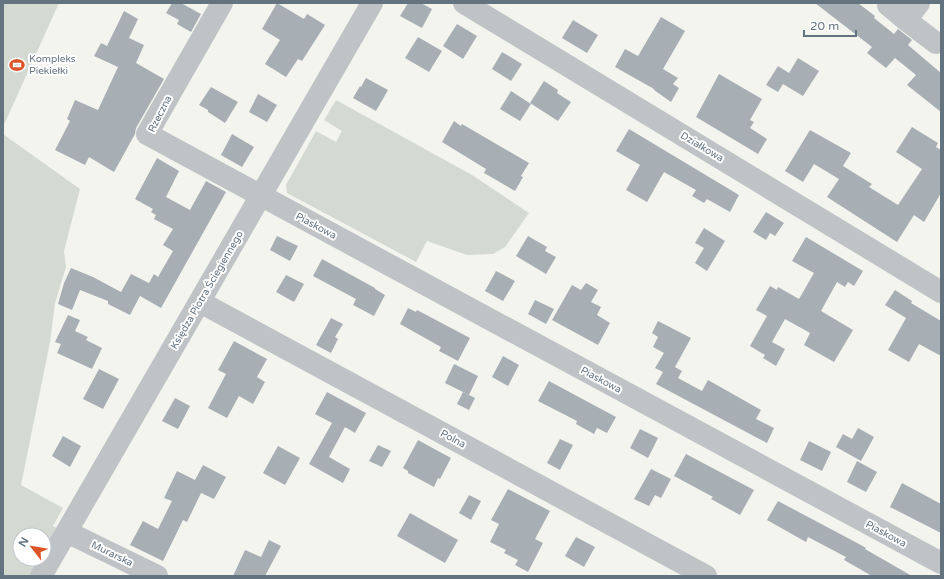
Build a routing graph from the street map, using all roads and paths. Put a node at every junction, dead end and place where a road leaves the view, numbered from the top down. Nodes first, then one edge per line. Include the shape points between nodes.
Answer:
1 (222, 3) edge
2 (372, 3) edge
3 (464, 3) edge
4 (919, 3) edge
5 (888, 4) dead end
6 (906, 20) junction
7 (936, 43) dead end
8 (261, 196) junction
9 (941, 292) edge
10 (200, 302) junction
11 (67, 532) junction
12 (941, 563) edge
13 (41, 576) edge
14 (157, 576) edge
15 (706, 576) edge

1 - 8 street, Rzeczna via 148,134
2 - 8 street, Księdza Piotra Ściegiennego
3 - 9 street, Działkowa
4 - 6 street
5 - 6 street
6 - 7 street
8 - 10 street, Księdza Piotra Ściegiennego
8 - 12 street, Piaskowa
10 - 11 street, Księdza Piotra Ściegiennego
10 - 15 street, Polna
11 - 13 street, Księdza Piotra Ściegiennego
11 - 14 street, Murarska

